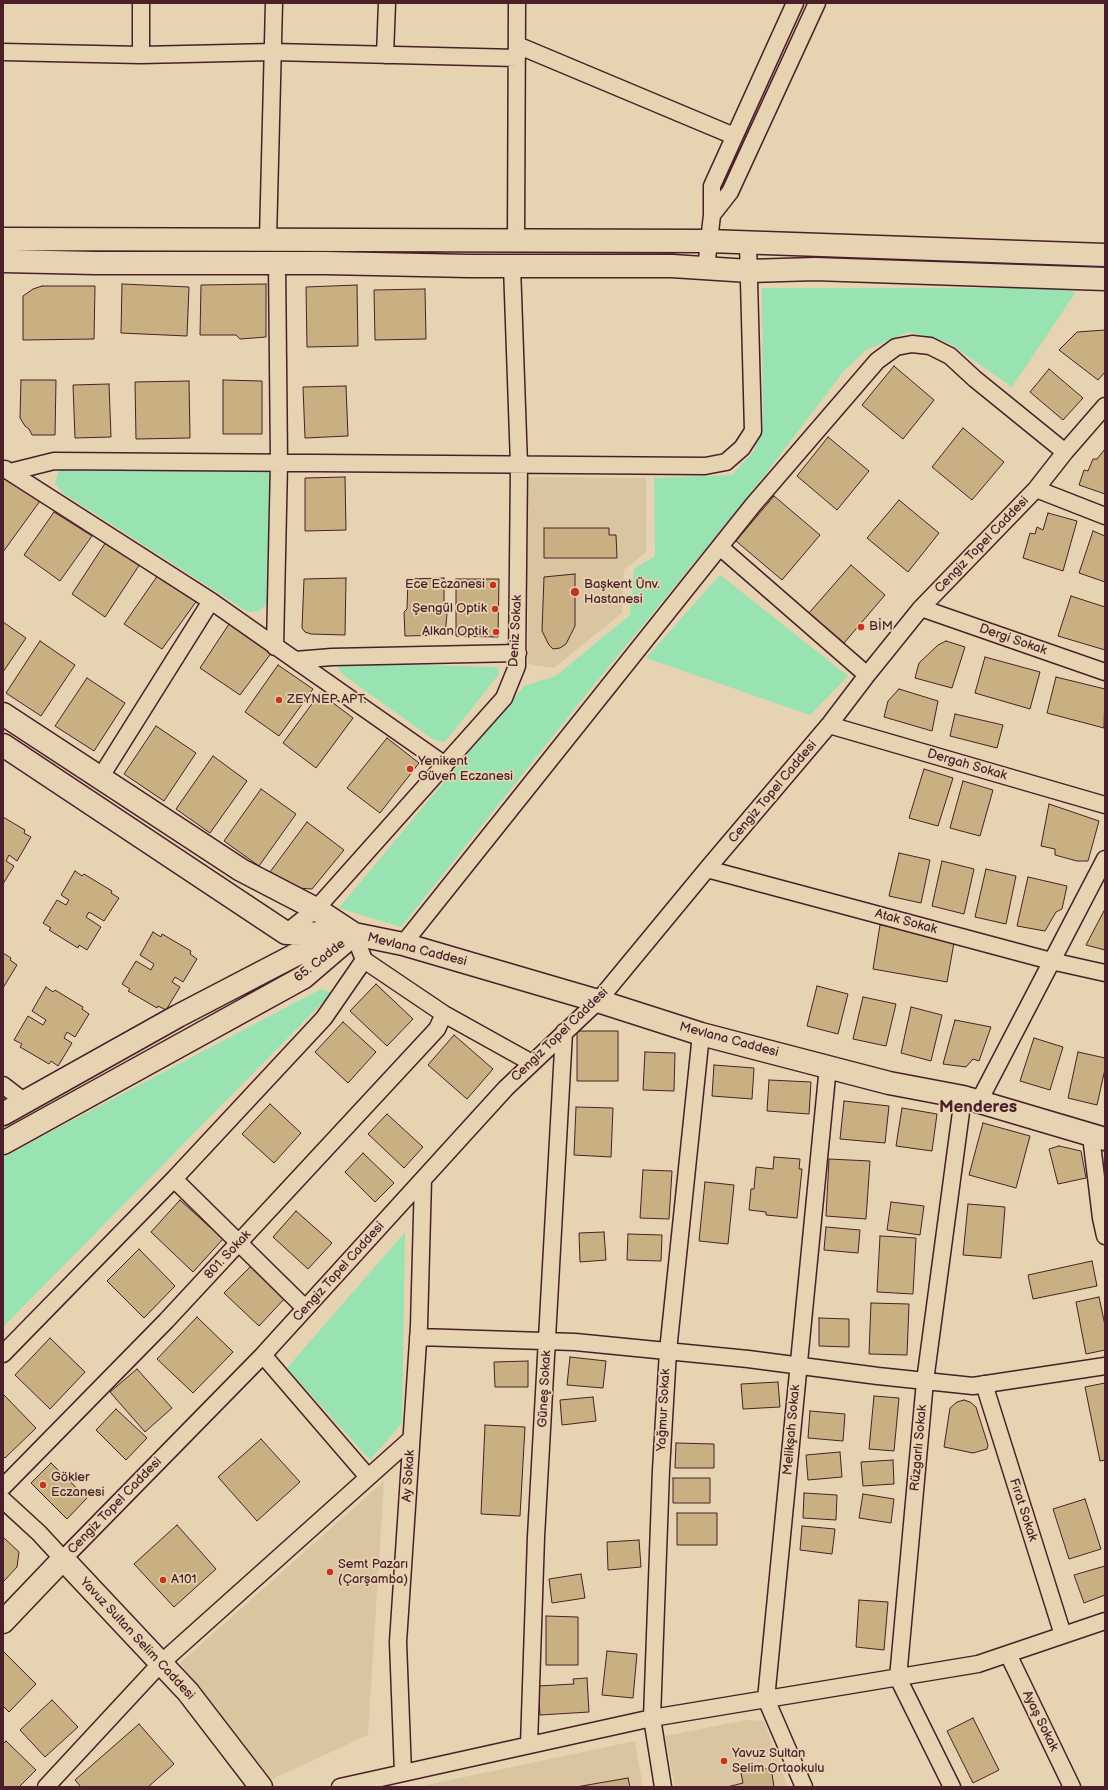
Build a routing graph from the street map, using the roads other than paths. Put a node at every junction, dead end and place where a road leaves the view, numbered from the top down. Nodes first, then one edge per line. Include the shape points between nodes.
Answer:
1 (141, 3) edge
2 (274, 3) edge
3 (387, 3) edge
4 (517, 3) edge
5 (795, 3) edge
6 (817, 3) edge
7 (517, 51) junction
8 (3, 52) edge
9 (273, 52) junction
10 (141, 55) junction
11 (384, 55) junction
12 (734, 136) junction
13 (712, 215) junction
14 (3, 239) edge
15 (268, 239) junction
16 (516, 240) junction
17 (708, 241) junction
18 (748, 243) junction
19 (1105, 255) edge
20 (3, 261) edge
21 (277, 263) junction
22 (512, 266) junction
23 (706, 268) junction
24 (749, 271) junction
25 (1105, 279) edge
26 (1105, 406) edge
27 (1065, 452) junction
28 (279, 463) junction
29 (519, 465) junction
30 (6, 470) edge
31 (1036, 489) junction
32 (1105, 516) edge
33 (720, 547) junction
34 (211, 601) junction
35 (921, 608) junction
36 (275, 646) junction
37 (518, 653) junction
38 (295, 660) junction
39 (1105, 672) edge
40 (867, 675) junction
41 (3, 714) edge
42 (829, 725) junction
43 (3, 746) edge
44 (445, 765) junction
45 (100, 778) junction
46 (1105, 805) edge
47 (1105, 859) edge
48 (707, 869) junction
49 (316, 909) junction
50 (286, 933) junction
51 (354, 934) junction
52 (403, 944) junction
53 (364, 960) junction
54 (1051, 960) junction
55 (1105, 973) edge
56 (598, 1001) junction
57 (444, 1014) junction
58 (564, 1032) junction
59 (701, 1034) junction
60 (532, 1063) junction
61 (828, 1066) junction
62 (3, 1084) edge
63 (970, 1100) junction
64 (25, 1102) junction
65 (3, 1114) edge
66 (1098, 1137) edge
67 (3, 1143) edge
68 (174, 1179) junction
69 (423, 1179) junction
70 (1105, 1236) edge
71 (239, 1243) junction
72 (305, 1308) junction
73 (418, 1337) junction
74 (548, 1342) junction
75 (668, 1351) junction
76 (3, 1354) edge
77 (263, 1355) junction
78 (798, 1365) junction
79 (1105, 1366) edge
80 (925, 1381) junction
81 (984, 1384) junction
82 (411, 1438) junction
83 (368, 1477) junction
84 (3, 1487) edge
85 (3, 1500) edge
86 (63, 1559) junction
87 (1105, 1621) edge
88 (3, 1622) edge
89 (1063, 1635) junction
90 (1008, 1654) junction
91 (161, 1663) junction
92 (898, 1678) junction
93 (766, 1699) junction
94 (652, 1718) junction
95 (529, 1745) junction
96 (403, 1773) junction
97 (47, 1786) edge
98 (261, 1787) edge
99 (340, 1787) edge
100 (663, 1787) edge
101 (804, 1787) edge
102 (952, 1787) edge
103 (1072, 1787) edge

1 - 10 street
2 - 9 street
3 - 11 street
4 - 7 street
5 - 12 street
6 - 13 street via 730,192
7 - 11 street
7 - 12 street
7 - 16 street
8 - 10 street
9 - 10 street
9 - 11 street
9 - 15 street
12 - 13 street via 712,186
13 - 17 street
14 - 15 main road
15 - 16 main road
16 - 17 main road
17 - 18 main road
17 - 23 street
18 - 19 main road
18 - 24 street
20 - 21 main road
21 - 22 main road
21 - 28 street
22 - 23 main road
22 - 29 street, Deniz Sokak
23 - 24 main road
24 - 25 main road via 814,269
24 - 29 street via 752,431 742,448 726,462 705,466
26 - 27 street, Cengiz Topel Caddesi
27 - 31 street, Cengiz Topel Caddesi
27 - 33 street via 950,356 930,346 912,344 896,347 877,361
28 - 29 street
28 - 30 street via 54,461
28 - 36 street
29 - 37 street, Deniz Sokak
30 - 34 street
31 - 32 street
31 - 35 street, Cengiz Topel Caddesi
33 - 40 street
33 - 52 street
34 - 36 street
34 - 45 street
35 - 39 street, Dergi Sokak
35 - 40 street, Cengiz Topel Caddesi
36 - 38 street
37 - 38 street
37 - 44 street, Deniz Sokak via 517,666 504,698
38 - 44 street
40 - 42 street, Cengiz Topel Caddesi
41 - 45 main road
42 - 46 street, Dergah Sokak
42 - 48 street, Cengiz Topel Caddesi
43 - 50 main road
44 - 49 street, Deniz Sokak
45 - 49 main road via 241,870
47 - 54 street, Rüzgarlı Sokak
48 - 54 street, Atak Sokak
48 - 56 street, Cengiz Topel Caddesi
49 - 50 street, Deniz Sokak
49 - 51 main road
50 - 51 main road
51 - 52 main road, Mevlana Caddesi
51 - 53 street
51 - 64 main road, 65. Cadde via 299,953 178,1016
51 - 67 main road, 65. Cadde via 304,977
52 - 56 main road, Mevlana Caddesi
53 - 57 street
53 - 68 street via 324,1018
54 - 55 street, Atak Sokak
54 - 63 street, Rüzgarlı Sokak
56 - 58 street, Cengiz Topel Caddesi
56 - 59 main road, Mevlana Caddesi
57 - 60 street
57 - 71 street, 801. Sokak via 437,1029
58 - 60 street, Cengiz Topel Caddesi
58 - 74 street, Güneş Sokak
59 - 61 main road, Mevlana Caddesi
59 - 75 street, Yağmur Sokak
60 - 69 street, Cengiz Topel Caddesi
61 - 63 main road, Mevlana Caddesi via 889,1083
61 - 78 street, Melikşah Sokak
62 - 64 street
63 - 66 main road, Mevlana Caddesi
63 - 80 street, Rüzgarlı Sokak
64 - 65 main road, 65. Cadde
66 - 70 street via 1101,1218
68 - 71 street
68 - 76 street
69 - 72 street, Cengiz Topel Caddesi
69 - 73 street, Ay Sokak
71 - 72 street
71 - 84 street, 801. Sokak
72 - 77 street, Cengiz Topel Caddesi
73 - 74 street
73 - 82 street, Ay Sokak
74 - 75 street
74 - 95 street, Güneş Sokak via 536,1537
75 - 78 street
75 - 94 street, Yağmur Sokak
77 - 83 street
77 - 86 street, Cengiz Topel Caddesi
78 - 80 street
78 - 93 street, Melikşah Sokak
79 - 81 street
80 - 81 street via 973,1386
80 - 92 street, Rüzgarlı Sokak
81 - 89 street, Fırat Sokak
82 - 83 street
82 - 96 street, Ay Sokak via 398,1642
83 - 91 street
85 - 86 street, Yavuz Sultan Selim Caddesi
86 - 88 main road, Cengiz Topel Caddesi
86 - 91 main road, Yavuz Sultan Selim Caddesi
87 - 89 street
89 - 90 street
90 - 92 street via 978,1664
90 - 103 street, Ayaş Sokak
91 - 97 street
91 - 98 main road, Yavuz Sultan Selim Caddesi via 188,1692
92 - 93 street
92 - 102 street
93 - 94 street
93 - 101 street, Melikşah Sokak
94 - 95 street
94 - 100 street, Yağmur Sokak
95 - 96 street
96 - 99 street

